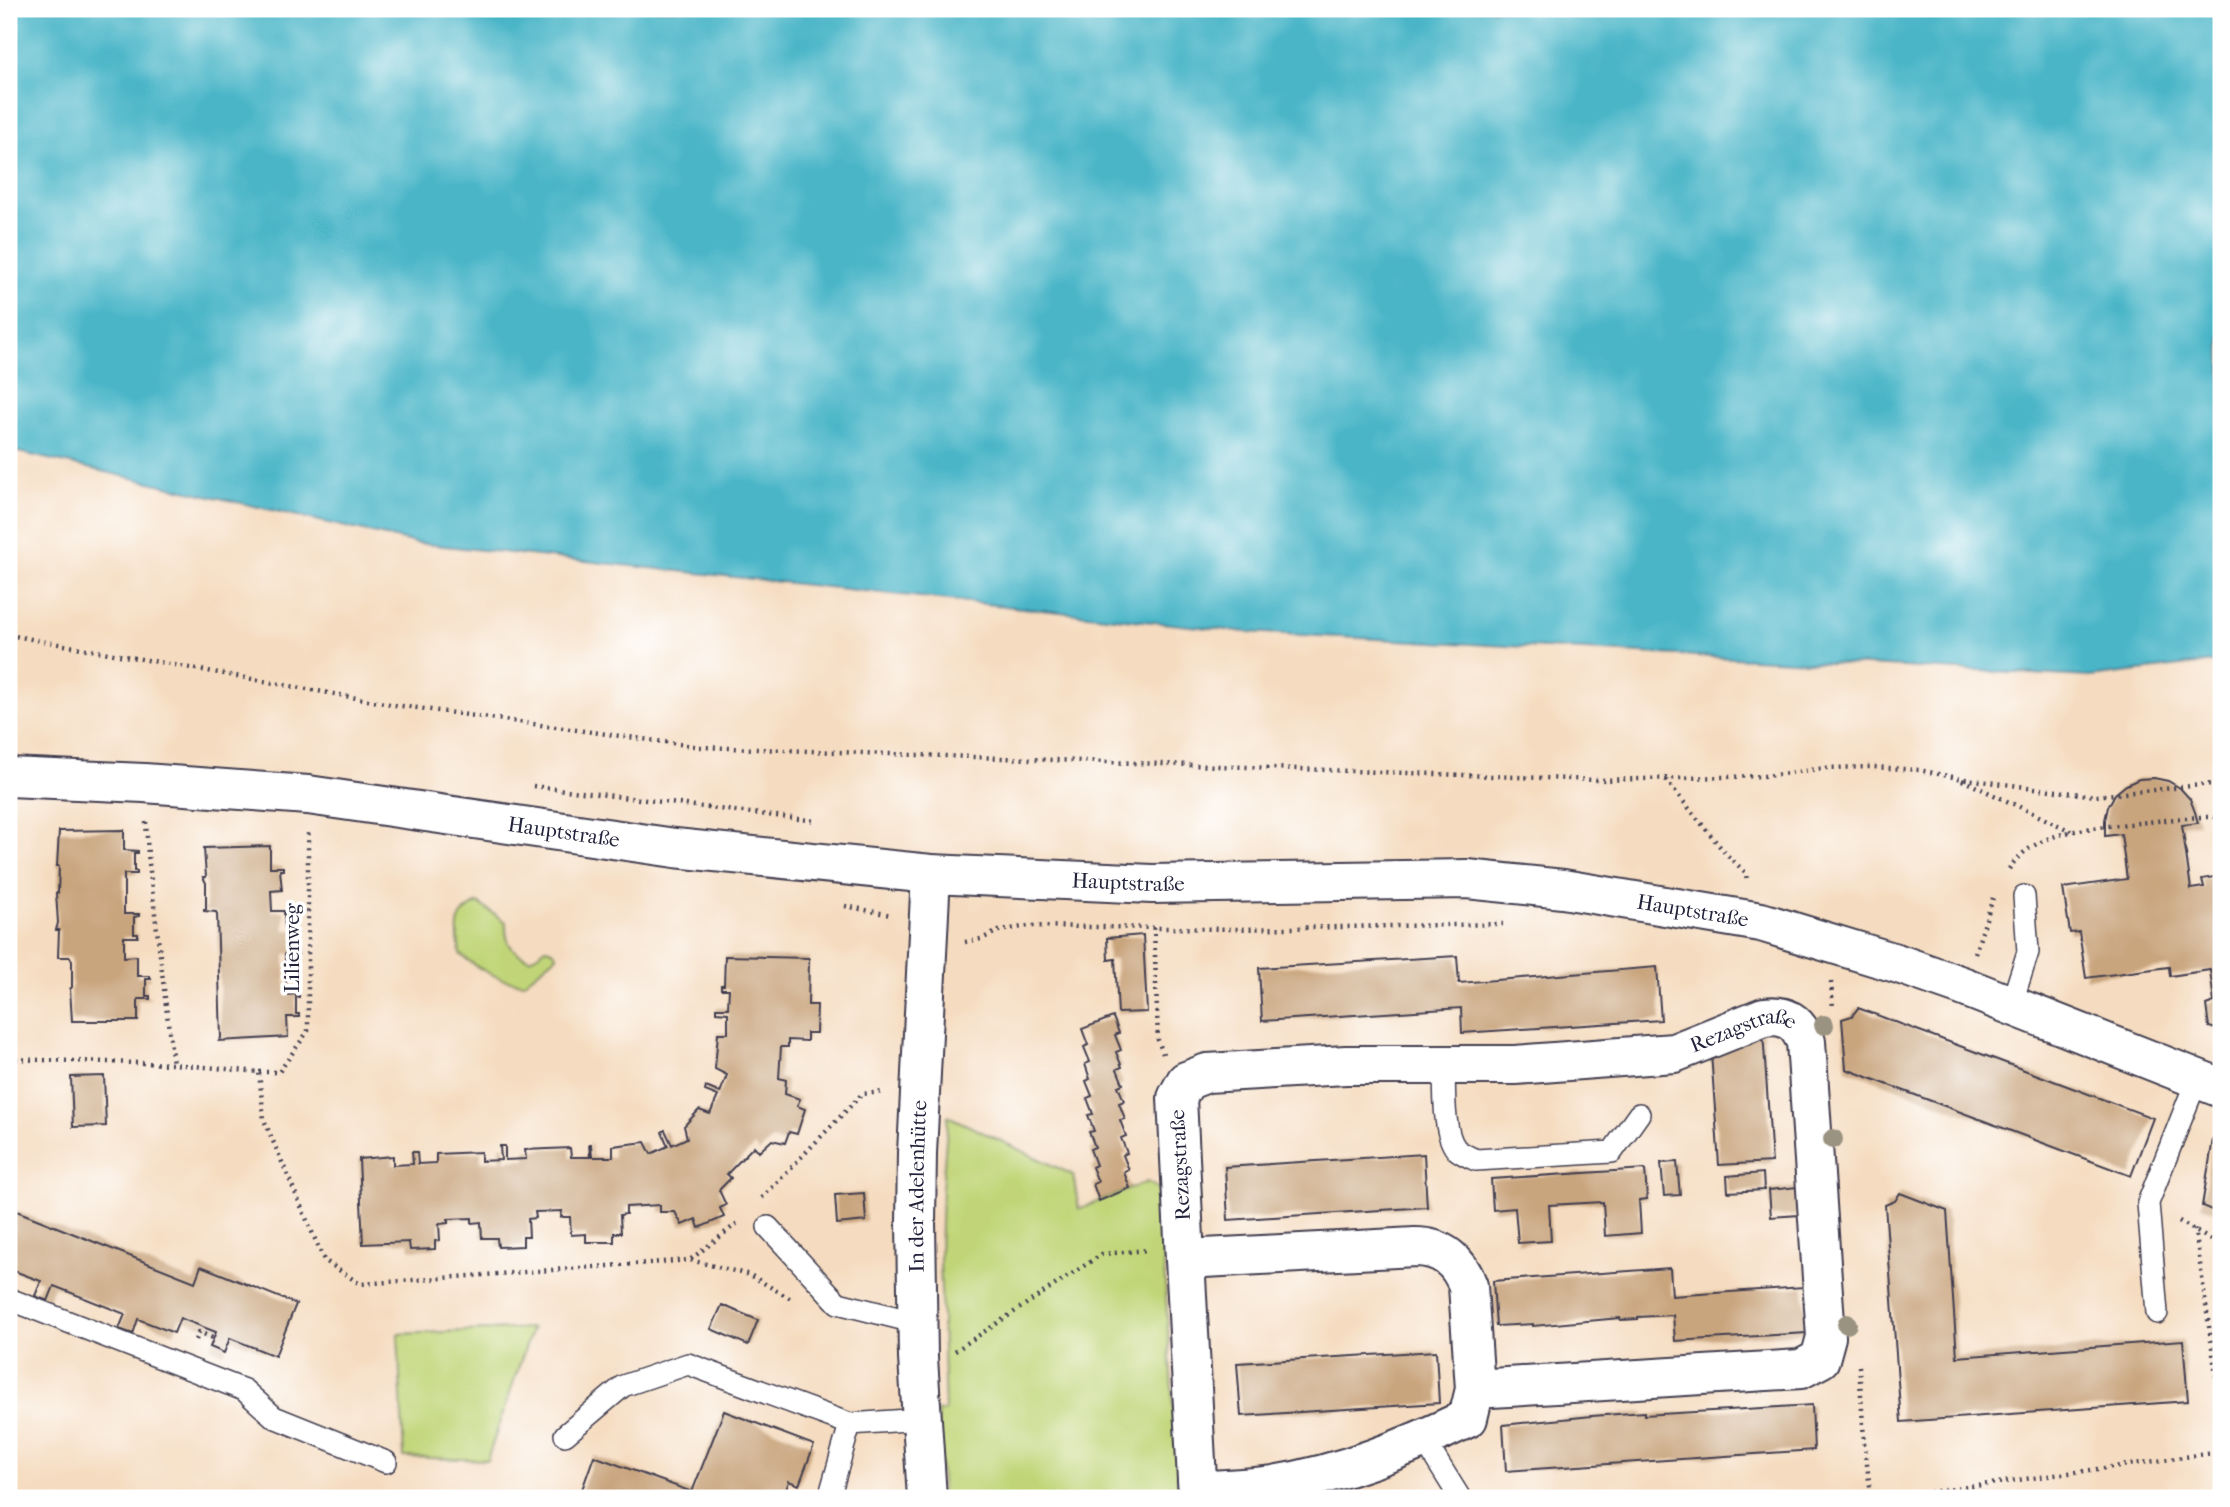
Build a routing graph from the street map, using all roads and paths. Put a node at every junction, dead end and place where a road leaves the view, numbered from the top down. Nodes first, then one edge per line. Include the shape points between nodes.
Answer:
1 (9, 635) edge
2 (9, 777) edge
3 (1958, 778) junction
4 (1666, 780) junction
5 (145, 783) junction
6 (2221, 783) edge
7 (308, 795) junction
8 (2221, 817) edge
9 (931, 874) junction
10 (1749, 890) dead end
11 (2024, 896) dead end
12 (1154, 927) dead end
13 (2011, 1005) junction
14 (9, 1059) edge
15 (173, 1065) junction
16 (1444, 1065) junction
17 (259, 1072) junction
18 (2209, 1084) edge
19 (921, 1088) junction
20 (1177, 1098) junction
21 (1639, 1114) dead end
22 (762, 1199) dead end
23 (2147, 1203) junction
24 (744, 1218) dead end
25 (768, 1227) dead end
26 (2194, 1229) junction
27 (2221, 1246) edge
28 (1184, 1253) junction
29 (690, 1260) junction
30 (9, 1299) edge
31 (793, 1300) dead end
32 (2157, 1313) dead end
33 (918, 1341) junction
34 (1475, 1388) junction
35 (2221, 1410) edge
36 (922, 1419) junction
37 (850, 1424) junction
38 (565, 1435) dead end
39 (1424, 1440) junction
40 (2221, 1452) edge
41 (386, 1462) dead end
42 (1198, 1494) edge
43 (829, 1498) edge
44 (927, 1498) edge
45 (1460, 1498) edge
46 (1888, 1498) edge

1 - 4 path via 395,705 701,747 1523,779
2 - 5 street, Hauptstraße
3 - 4 path via 1873,767
3 - 6 path via 2095,796
3 - 8 path via 2071,831
4 - 10 path via 1746,873
5 - 7 street, Hauptstraße
5 - 15 path via 148,855
7 - 9 street, Hauptstraße via 675,848
7 - 17 path, Lilienweg via 308,1031 279,1072
9 - 13 street, Hauptstraße via 1152,884 1467,879 1563,889 1761,922 1896,963
9 - 19 street, In der Adelenhütte
11 - 13 lane via 2028,953
12 - 20 path via 1158,1040
13 - 18 street, Hauptstraße
14 - 15 path
15 - 17 path
16 - 20 street, Rezagstraße via 1207,1073 1186,1081
16 - 21 lane via 1451,1140 1476,1160 1612,1152
16 - 34 street, Rezagstraße via 1515,1065 1674,1053 1776,1015 1794,1022 1806,1042 1826,1337 1820,1359 1801,1369
17 - 29 path via 264,1119 324,1260 360,1284
18 - 23 lane
19 - 22 path via 862,1094
19 - 33 street, In der Adelenhütte
20 - 28 street, Rezagstraße
23 - 26 path
23 - 32 lane
24 - 29 path
25 - 33 lane via 838,1303
26 - 27 path
26 - 35 path
28 - 33 path via 1102,1254 954,1352
28 - 34 street, Rezagstraße via 1415,1247 1443,1252 1464,1274 1468,1286
28 - 42 street, Rezagstraße
29 - 31 path via 750,1275
30 - 41 lane via 244,1390 274,1417
33 - 36 street, In der Adelenhütte
34 - 39 street, Rezagstraße via 1468,1418
36 - 37 lane
36 - 44 street, In der Adelenhütte
37 - 38 lane via 688,1364 623,1386
37 - 43 lane
39 - 42 street, Rezagstraße via 1312,1477
39 - 45 lane
40 - 46 path

